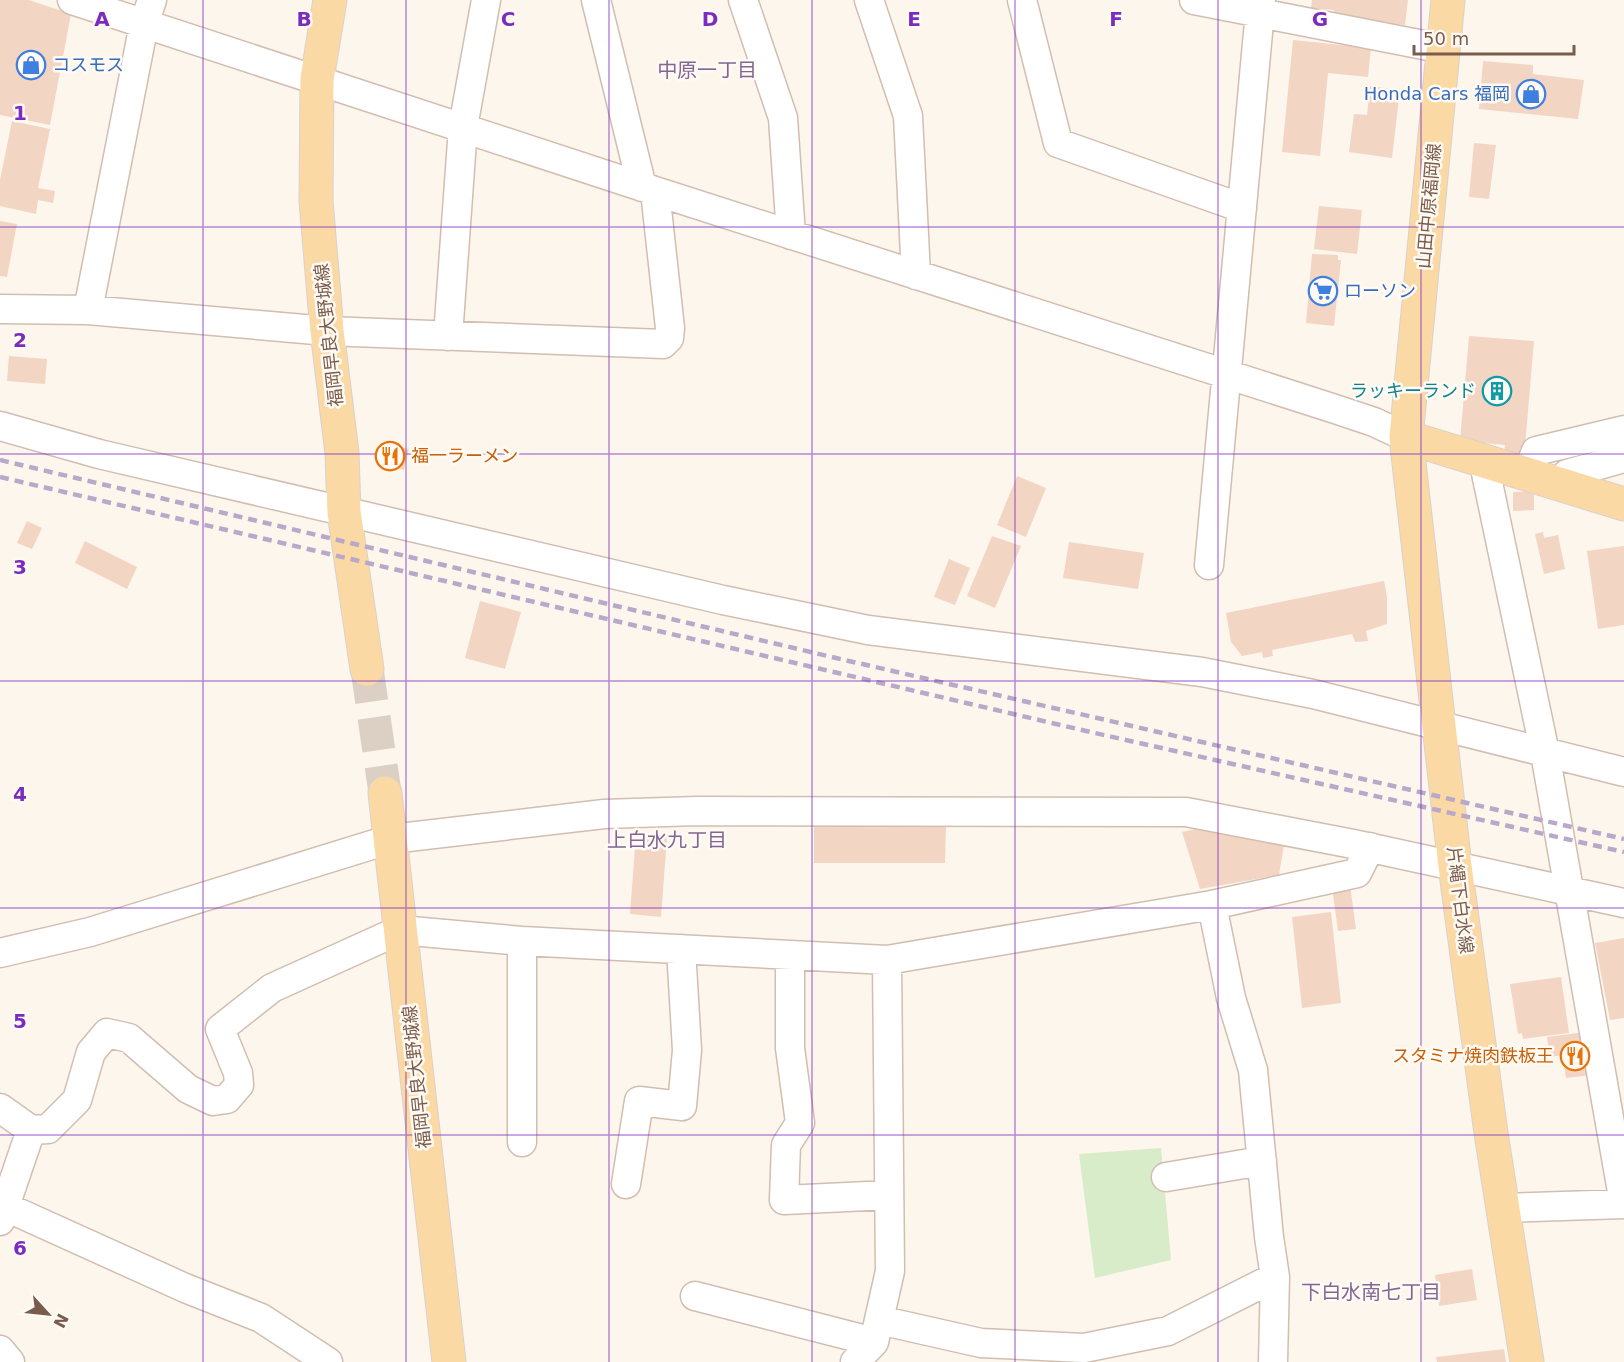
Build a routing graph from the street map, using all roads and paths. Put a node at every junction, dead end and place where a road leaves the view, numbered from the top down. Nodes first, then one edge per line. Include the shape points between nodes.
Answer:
1 (72, 0) edge
2 (330, 0) edge
3 (486, 0) edge
4 (596, 0) edge
5 (743, 0) edge
6 (870, 0) edge
7 (1022, 0) edge
8 (1194, 0) edge
9 (1448, 0) edge
10 (1261, 6) edge
11 (148, 12) edge
12 (1444, 49) junction
13 (317, 79) junction
14 (463, 127) junction
15 (648, 189) junction
16 (1242, 208) junction
17 (791, 235) junction
18 (915, 275) junction
19 (0, 309) edge
20 (88, 310) junction
21 (327, 331) junction
22 (448, 336) junction
23 (1227, 374) junction
24 (0, 426) edge
25 (1624, 430) edge
26 (1406, 437) junction
27 (1624, 458) edge
28 (1483, 459) junction
29 (1527, 473) junction
30 (1559, 483) junction
31 (1624, 504) edge
32 (344, 512) junction
33 (1209, 565) dead end
34 (367, 669) tunnel mouth
35 (1438, 726) junction
36 (1545, 753) junction
37 (1624, 772) edge
38 (386, 793) tunnel mouth
39 (391, 839) junction
40 (1370, 847) junction
41 (1455, 866) junction
42 (1569, 891) junction
43 (1624, 903) edge
44 (1212, 905) junction
45 (400, 930) junction
46 (522, 941) junction
47 (681, 950) junction
48 (0, 953) edge
49 (790, 955) junction
50 (887, 960) junction
51 (0, 1108) edge
52 (31, 1130) junction
53 (522, 1142) dead end
54 (1262, 1161) junction
55 (1166, 1177) dead end
56 (626, 1184) dead end
57 (889, 1195) junction
58 (1624, 1203) edge
59 (1503, 1208) junction
60 (3, 1214) edge
61 (1275, 1277) junction
62 (694, 1296) dead end
63 (869, 1341) edge
64 (0, 1350) edge
65 (10, 1362) edge
66 (328, 1362) edge
67 (449, 1362) edge
68 (1273, 1362) edge
69 (1527, 1362) edge

1 - 11 street
2 - 13 main road, 福岡早良大野城線
3 - 14 street
4 - 15 street
5 - 17 street via 783,118
6 - 18 street via 908,116
7 - 16 street via 1058,143
8 - 10 street
9 - 12 main road, 山田中原福岡線
10 - 12 street
10 - 16 street
11 - 13 street
11 - 20 street
12 - 26 main road, 山田中原福岡線
13 - 14 street
13 - 21 main road, 福岡早良大野城線 via 316,201
14 - 15 street
14 - 22 street
15 - 17 street
15 - 22 street via 670,328 669,338 663,344
16 - 23 street
17 - 18 street
18 - 23 street
19 - 20 street
20 - 21 street
21 - 22 street
21 - 32 main road, 福岡早良大野城線 via 342,453
23 - 26 street via 1374,422
23 - 33 street
24 - 32 street via 99,454
25 - 29 street via 1536,451
26 - 28 main road
26 - 35 main road, 片縄下白水線
27 - 30 street via 1567,474
28 - 29 main road
28 - 36 street
29 - 30 main road
30 - 31 main road
32 - 34 main road, 福岡早良大野城線
32 - 35 street via 574,567 868,630 1202,672 1313,694
35 - 36 street
35 - 41 main road, 片縄下白水線
36 - 37 street
36 - 42 street
38 - 39 main road, 福岡早良大野城線
39 - 40 street via 604,814 1071,810 1186,812
39 - 45 main road, 福岡早良大野城線
39 - 48 street via 90,933
40 - 41 street
40 - 44 street via 1357,873
41 - 42 street
41 - 59 main road, 片縄下白水線
42 - 43 street
42 - 58 street
44 - 50 street
44 - 54 street via 1231,998 1253,1070
45 - 46 street
45 - 52 street via 272,988 220,1029 238,1072 239,1085 227,1099 213,1101 188,1089 129,1038 107,1033 91,1052 77,1100 48,1129
45 - 67 main road, 福岡早良大野城線
46 - 47 street
46 - 53 street
47 - 49 street
47 - 56 street via 687,1050 682,1106 639,1101 642,1157
49 - 50 street
49 - 57 street via 790,1048 800,1123 786,1145 784,1200
50 - 57 street
51 - 52 street
52 - 60 street
54 - 55 street
54 - 61 street
57 - 63 street via 890,1271
58 - 59 street
59 - 69 main road, 片縄下白水線
60 - 66 street via 261,1318
61 - 63 street via 1168,1330 1084,1348
61 - 68 street
62 - 63 street
64 - 65 street

